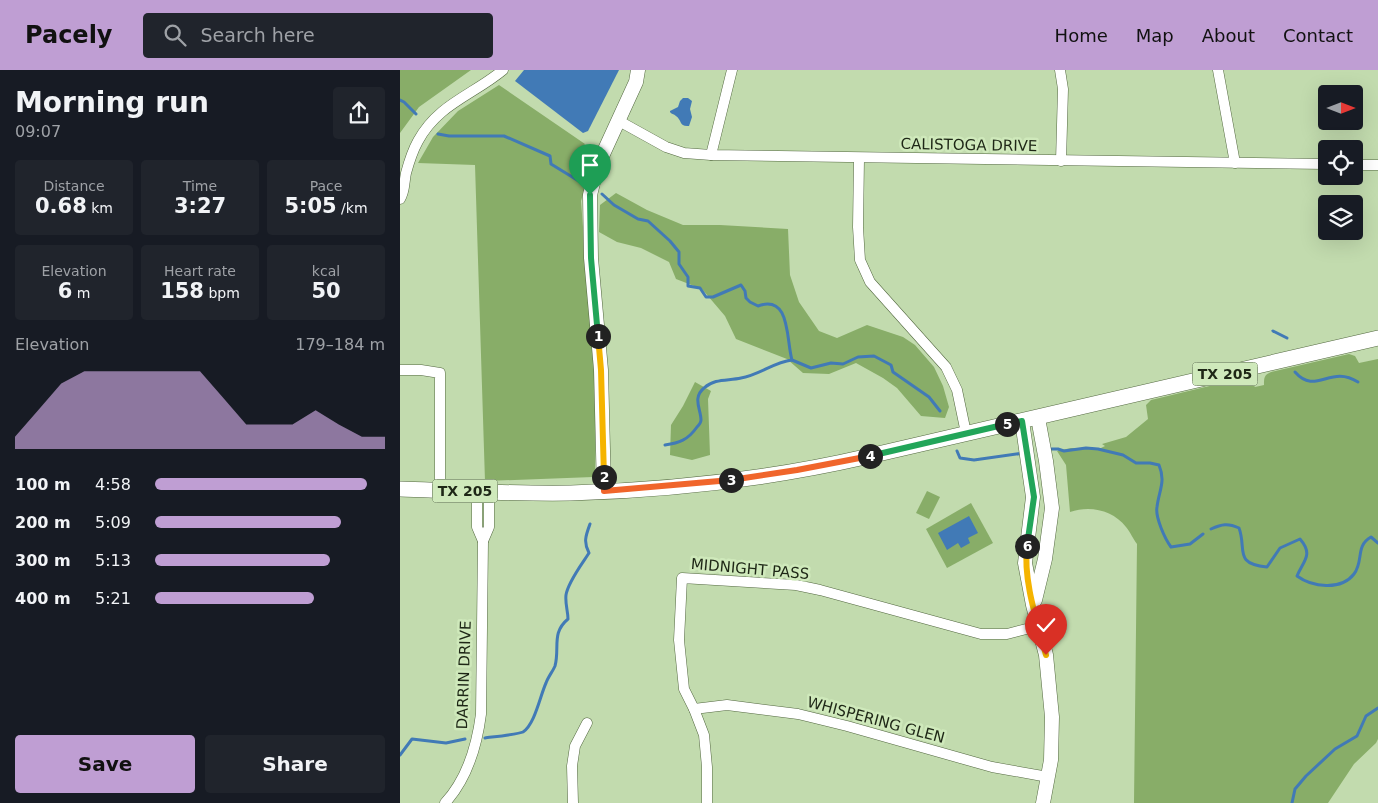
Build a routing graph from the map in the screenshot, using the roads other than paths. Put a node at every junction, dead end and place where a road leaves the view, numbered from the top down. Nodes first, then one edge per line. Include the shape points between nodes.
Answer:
1 (502, 70) edge
2 (638, 70) edge
3 (732, 70) edge
4 (1060, 70) edge
5 (1218, 70) edge
6 (619, 121) junction
7 (711, 155) junction
8 (859, 159) junction
9 (1061, 161) junction
10 (1235, 164) junction
11 (1318, 164) edge
12 (1363, 165) edge
13 (1378, 165) edge
14 (401, 198) edge
15 (1378, 338) edge
16 (400, 370) edge
17 (1038, 418) junction
18 (1022, 421) junction
19 (966, 433) junction
20 (400, 489) edge
21 (440, 491) junction
22 (604, 491) junction
23 (483, 492) junction
24 (1034, 605) junction
25 (1038, 626) junction
26 (694, 709) junction
27 (587, 722) dead end
28 (1048, 777) junction
29 (448, 802) edge
30 (573, 803) edge
31 (707, 803) edge
32 (1043, 803) edge

1 - 14 street via 491,80 458,98 430,124 411,156
2 - 6 street
3 - 7 street
4 - 9 street via 1063,89
5 - 10 street
6 - 7 street, CALISTOGA DRIVE via 666,147 684,153
6 - 22 street via 597,167 590,195 591,258 601,370
7 - 8 street, CALISTOGA DRIVE
8 - 9 street, CALISTOGA DRIVE
8 - 19 street via 860,260 870,282 946,367 957,390
9 - 10 street, CALISTOGA DRIVE
10 - 11 street, CALISTOGA DRIVE
12 - 13 street
15 - 17 main road, TX 205
16 - 21 street via 440,374
17 - 18 main road, TX 205
17 - 24 street via 1052,508
18 - 19 main road, TX 205
18 - 24 street via 1034,497 1025,563
19 - 22 main road, TX 205 via 797,470 715,482
20 - 21 main road, TX 205
21 - 23 main road, TX 205
22 - 23 main road, TX 205
23 - 29 street, DARRIN DRIVE via 477,527 482,541 479,724 468,764
24 - 25 street
25 - 26 street, MIDNIGHT PASS via 1007,634 981,634 820,590 682,578 679,640 684,689
25 - 28 street via 1046,655 1052,717
26 - 28 street, WHISPERING GLEN via 727,705 798,714 992,767
26 - 31 street, MIDNIGHT PASS via 704,735
27 - 30 street via 575,746
28 - 32 street

